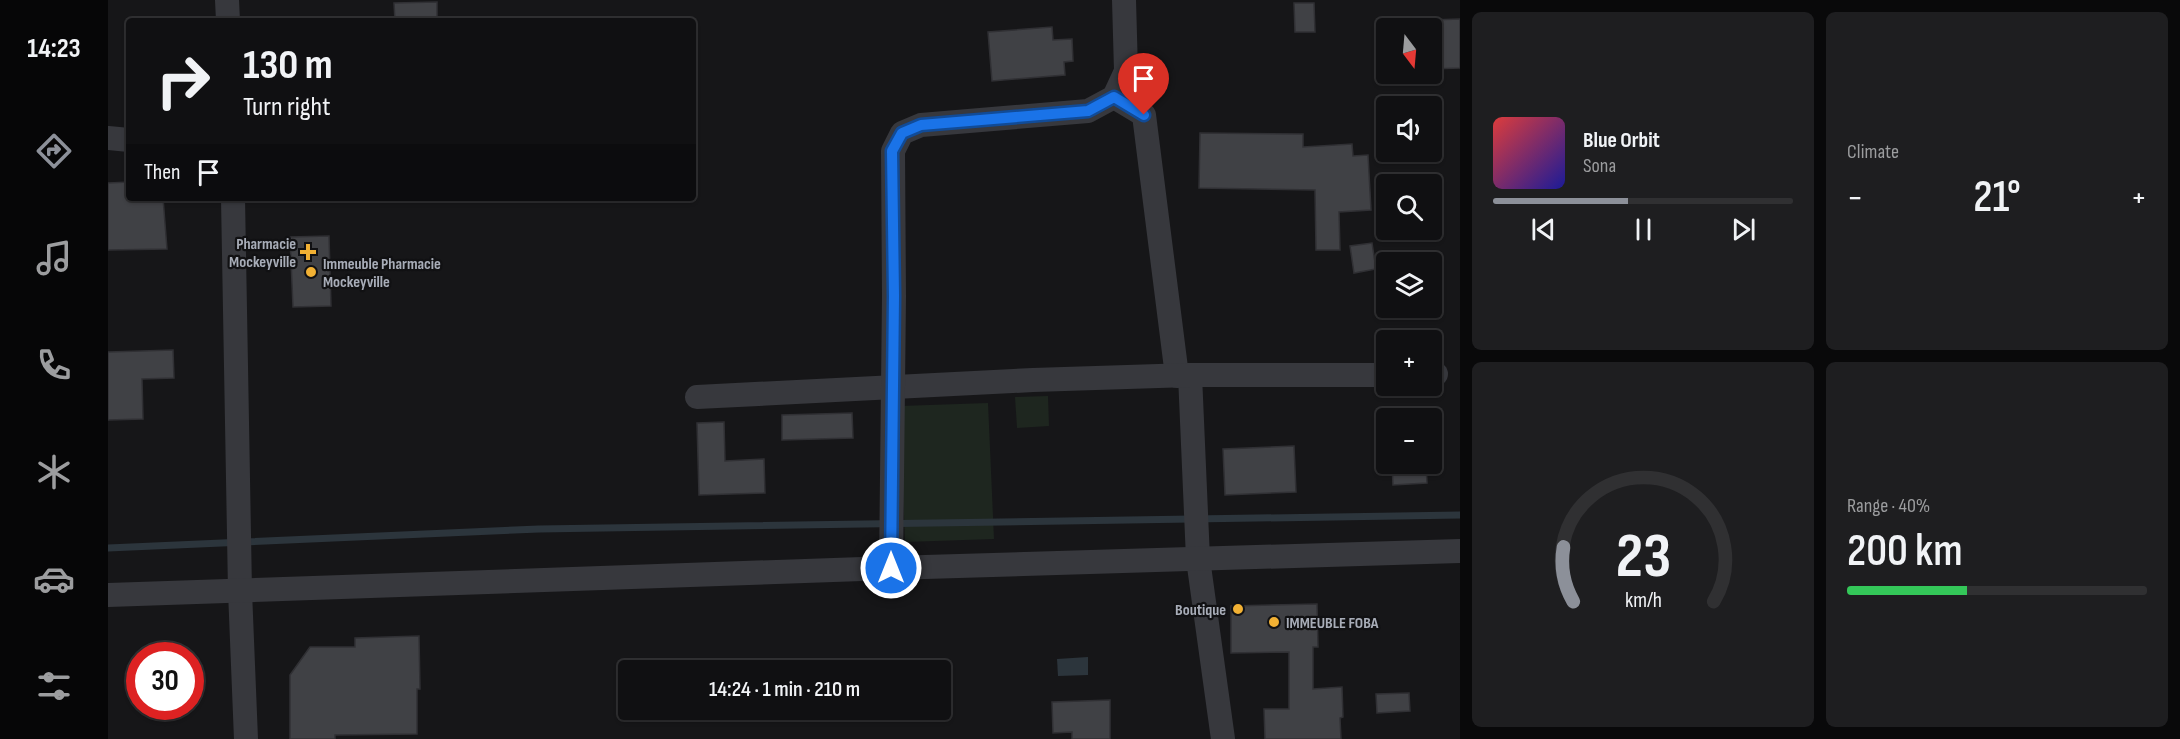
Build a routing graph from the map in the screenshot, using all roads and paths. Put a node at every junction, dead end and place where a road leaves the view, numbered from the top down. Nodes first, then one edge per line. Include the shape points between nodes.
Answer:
1 (227, 0) edge
2 (1124, 0) edge
3 (228, 18) edge
4 (1114, 97) junction
5 (108, 138) edge
6 (126, 140) edge
7 (233, 201) edge
8 (1183, 375) junction
9 (1376, 375) edge
10 (891, 387) junction
11 (697, 398) dead end
12 (1460, 551) edge
13 (1198, 559) junction
14 (891, 568) junction
15 (240, 591) junction
16 (108, 595) edge
17 (246, 739) edge
18 (1223, 739) edge

1 - 3 street
2 - 4 street via 1126,71
4 - 8 street via 1144,115
4 - 10 street via 1088,111 921,125 902,133 892,151
5 - 6 street
7 - 15 street
8 - 9 street
8 - 10 street
8 - 13 street
10 - 11 street
10 - 14 street
12 - 13 street
13 - 14 street
13 - 18 street
14 - 15 street
15 - 16 street
15 - 17 street

